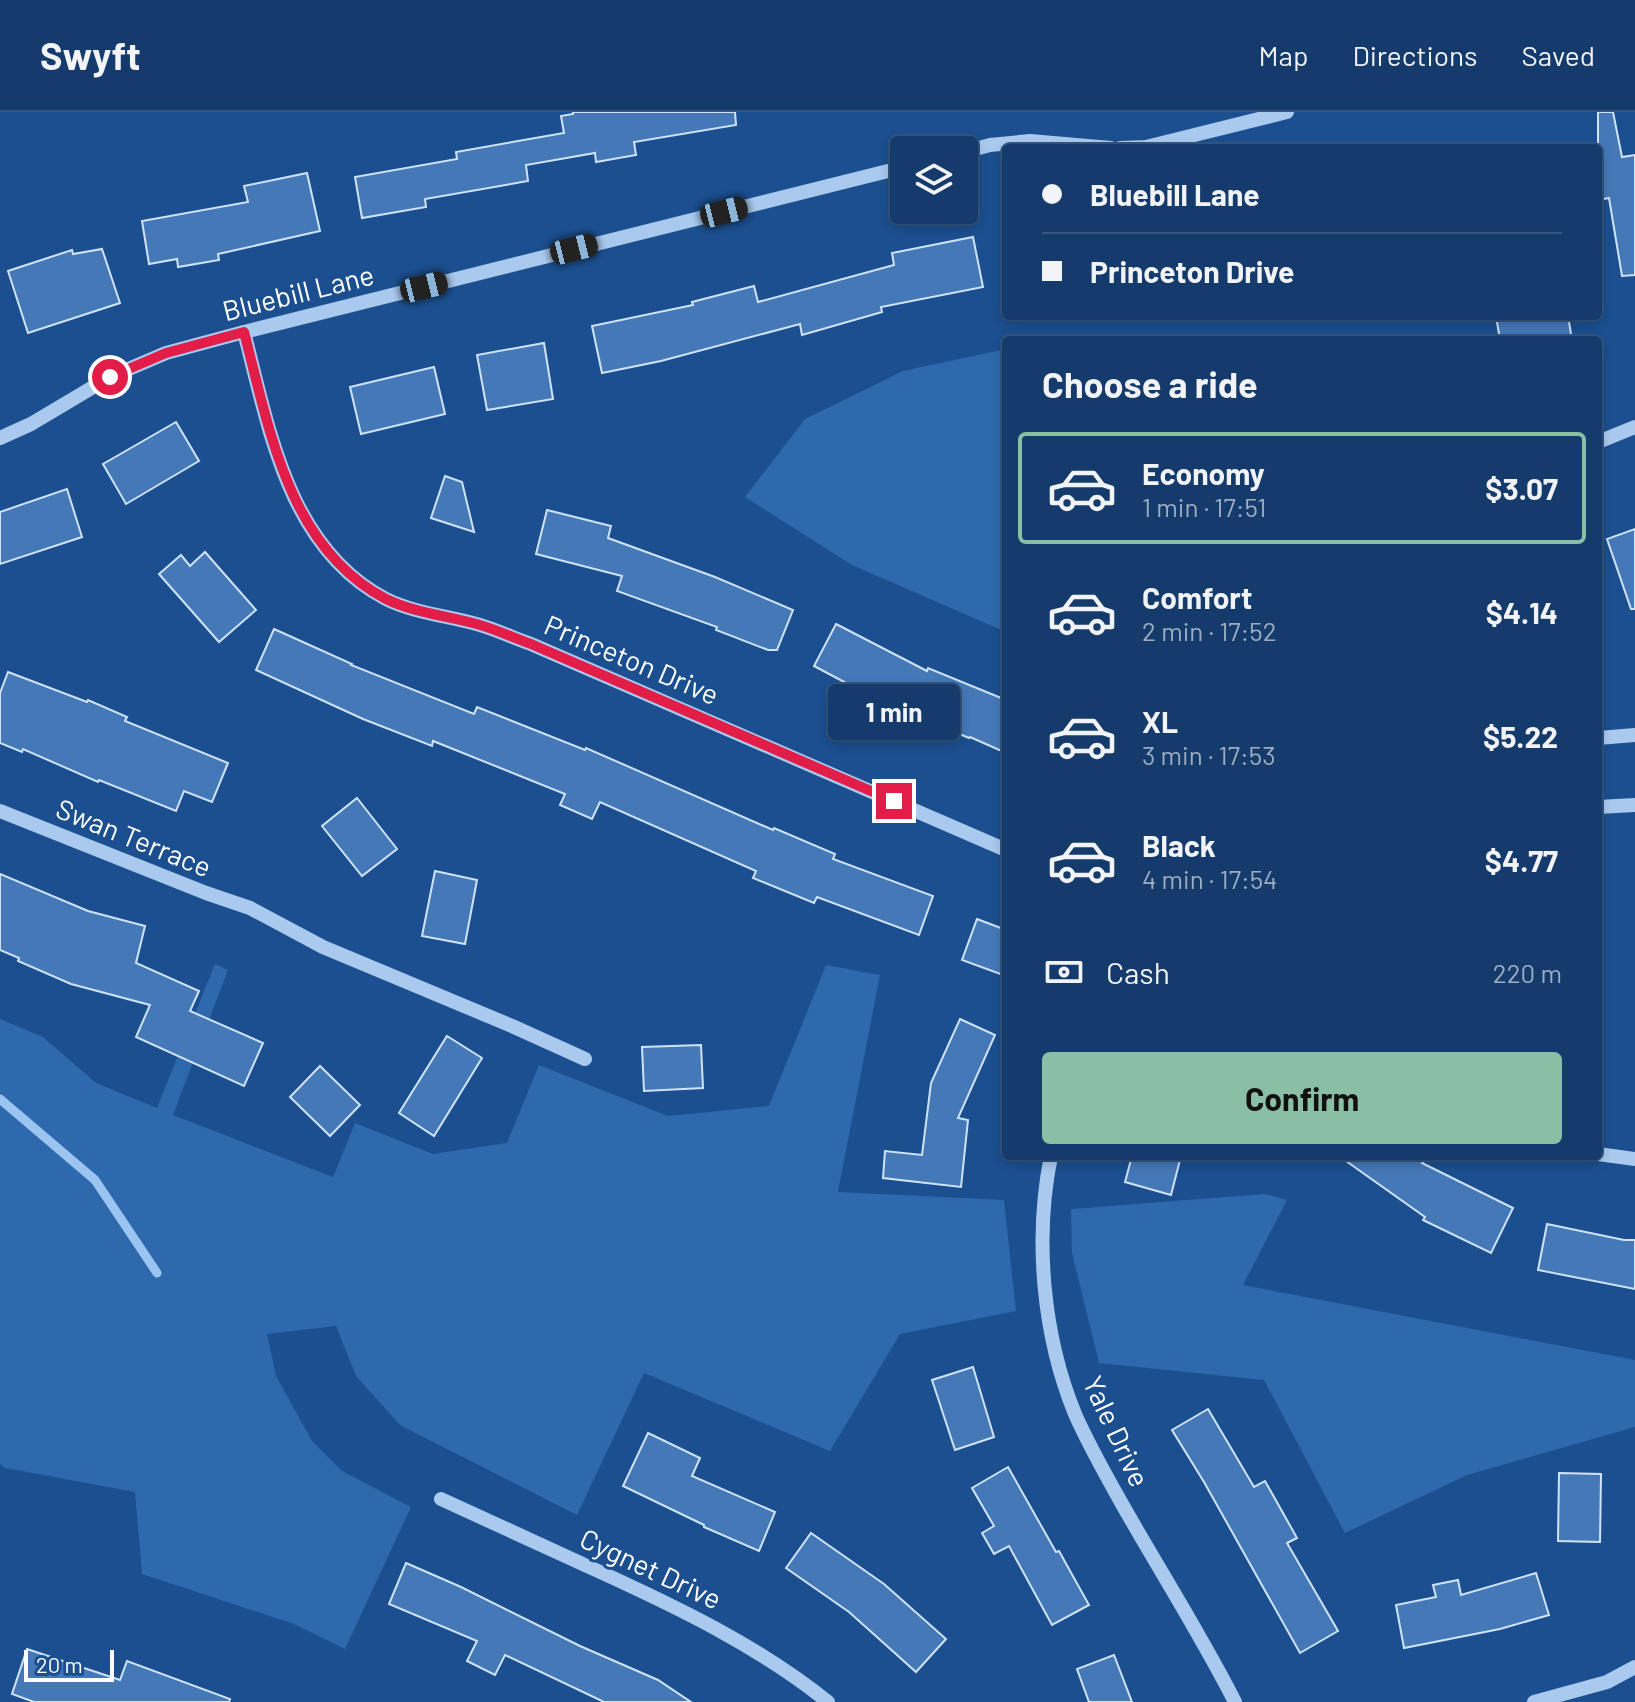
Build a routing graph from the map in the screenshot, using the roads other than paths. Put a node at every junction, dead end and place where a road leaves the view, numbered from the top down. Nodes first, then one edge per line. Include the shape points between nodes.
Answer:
1 (1287, 112) edge
2 (1065, 144) edge
3 (1158, 144) edge
4 (978, 148) edge
5 (890, 170) edge
6 (244, 332) junction
7 (1635, 427) edge
8 (0, 438) edge
9 (1602, 440) edge
10 (1635, 735) edge
11 (1602, 738) edge
12 (1635, 805) edge
13 (1602, 807) edge
14 (0, 811) edge
15 (1002, 848) edge
16 (585, 1059) dead end
17 (1602, 1155) edge
18 (1635, 1159) edge
19 (1050, 1160) edge
20 (441, 1499) dead end
21 (1635, 1667) edge
22 (828, 1702) edge
23 (1235, 1702) edge
24 (1534, 1702) edge

1 - 3 street
2 - 4 street via 1030,141
5 - 6 street, Bluebill Lane
6 - 8 street, Bluebill Lane via 166,353 110,377
6 - 15 street, Princeton Drive via 290,490 307,522 356,580 405,606 482,625 531,644
7 - 9 street
10 - 11 street
12 - 13 street
14 - 16 street, Swan Terrace via 250,908 323,947
17 - 18 street
19 - 23 street, Yale Drive via 1043,1266 1047,1312 1063,1380 1089,1445
20 - 22 street, Cygnet Drive via 718,1628
21 - 24 street via 1607,1682

